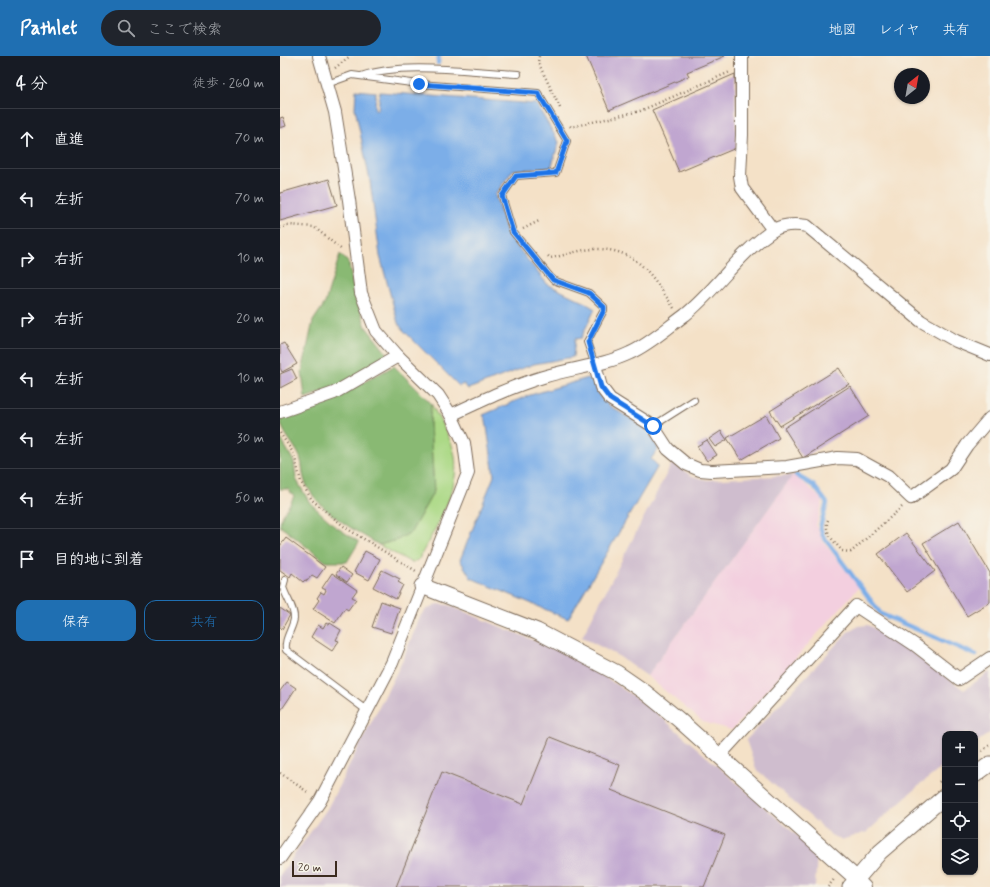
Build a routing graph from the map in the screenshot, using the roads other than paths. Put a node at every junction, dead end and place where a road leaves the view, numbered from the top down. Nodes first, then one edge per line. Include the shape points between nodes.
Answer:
1 (319, 56) edge
2 (742, 61) edge
3 (518, 74) dead end
4 (359, 76) junction
5 (326, 80) junction
6 (772, 230) junction
7 (990, 355) edge
8 (398, 356) junction
9 (595, 365) junction
10 (694, 400) dead end
11 (280, 412) edge
12 (451, 415) junction
13 (990, 418) edge
14 (653, 426) junction
15 (285, 580) dead end
16 (424, 582) junction
17 (990, 658) edge
18 (366, 710) junction
19 (719, 756) junction
20 (990, 764) edge
21 (978, 773) edge
22 (942, 799) edge
23 (280, 858) edge
24 (857, 884) edge

1 - 5 street
2 - 6 street via 742,188
3 - 4 lane via 424,69 376,71
4 - 5 lane
4 - 9 lane via 419,84 538,93 567,141 556,173 516,176 502,196 513,232 553,280 589,293 604,307 588,342
5 - 8 street via 335,112 361,293 376,331
6 - 7 street via 788,224 807,226 921,321 956,341
6 - 9 street via 681,318 629,354
8 - 11 street via 334,393
8 - 12 street via 438,395
9 - 12 street via 544,377 502,391
9 - 14 street via 601,387 610,399
10 - 14 lane
12 - 16 street via 464,443 468,473
13 - 14 street via 951,469 911,498 888,476 857,458 838,458 787,467 700,470 686,464 668,449
15 - 18 lane via 283,587 294,619 285,645 286,650
16 - 18 street via 392,663
16 - 19 street via 537,631 617,673 678,719
17 - 19 street via 959,679 915,645 856,606
18 - 23 street via 320,801
19 - 24 street via 830,853
20 - 21 street
22 - 24 street via 880,852

